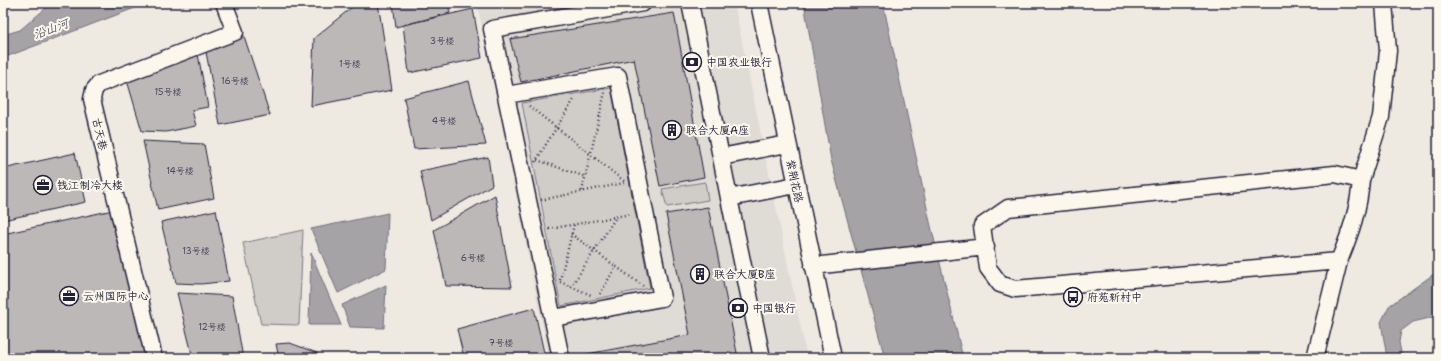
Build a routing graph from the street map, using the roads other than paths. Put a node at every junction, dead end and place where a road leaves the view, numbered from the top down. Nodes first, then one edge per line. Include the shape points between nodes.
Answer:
1 (224, 3) edge
2 (643, 3) edge
3 (690, 3) edge
4 (759, 3) edge
5 (1384, 3) edge
6 (506, 95) junction
7 (787, 144) junction
8 (721, 158) junction
9 (1361, 180) junction
10 (796, 185) junction
11 (729, 198) junction
12 (986, 247) junction
13 (1339, 261) junction
14 (813, 266) junction
15 (553, 318) junction
16 (154, 358) edge
17 (561, 358) edge
18 (762, 358) edge
19 (833, 358) edge
20 (1315, 358) edge

1 - 16 street, 古天巷 via 235,32 99,84 92,99
2 - 6 street via 492,29
3 - 8 street
4 - 7 street, 紫荆花路
5 - 9 street via 1388,52 1380,117
6 - 15 street
6 - 15 street via 618,76 632,181 645,212 662,298
7 - 8 street
7 - 10 street, 紫荆花路
8 - 11 street
9 - 12 street via 1335,174 1008,208 982,226
9 - 13 street via 1360,199
10 - 11 street
10 - 14 street, 紫荆花路
11 - 18 street
12 - 13 street via 988,268 1000,284 1015,289
12 - 14 street
13 - 20 street
14 - 19 street, 紫荆花路
15 - 17 street

